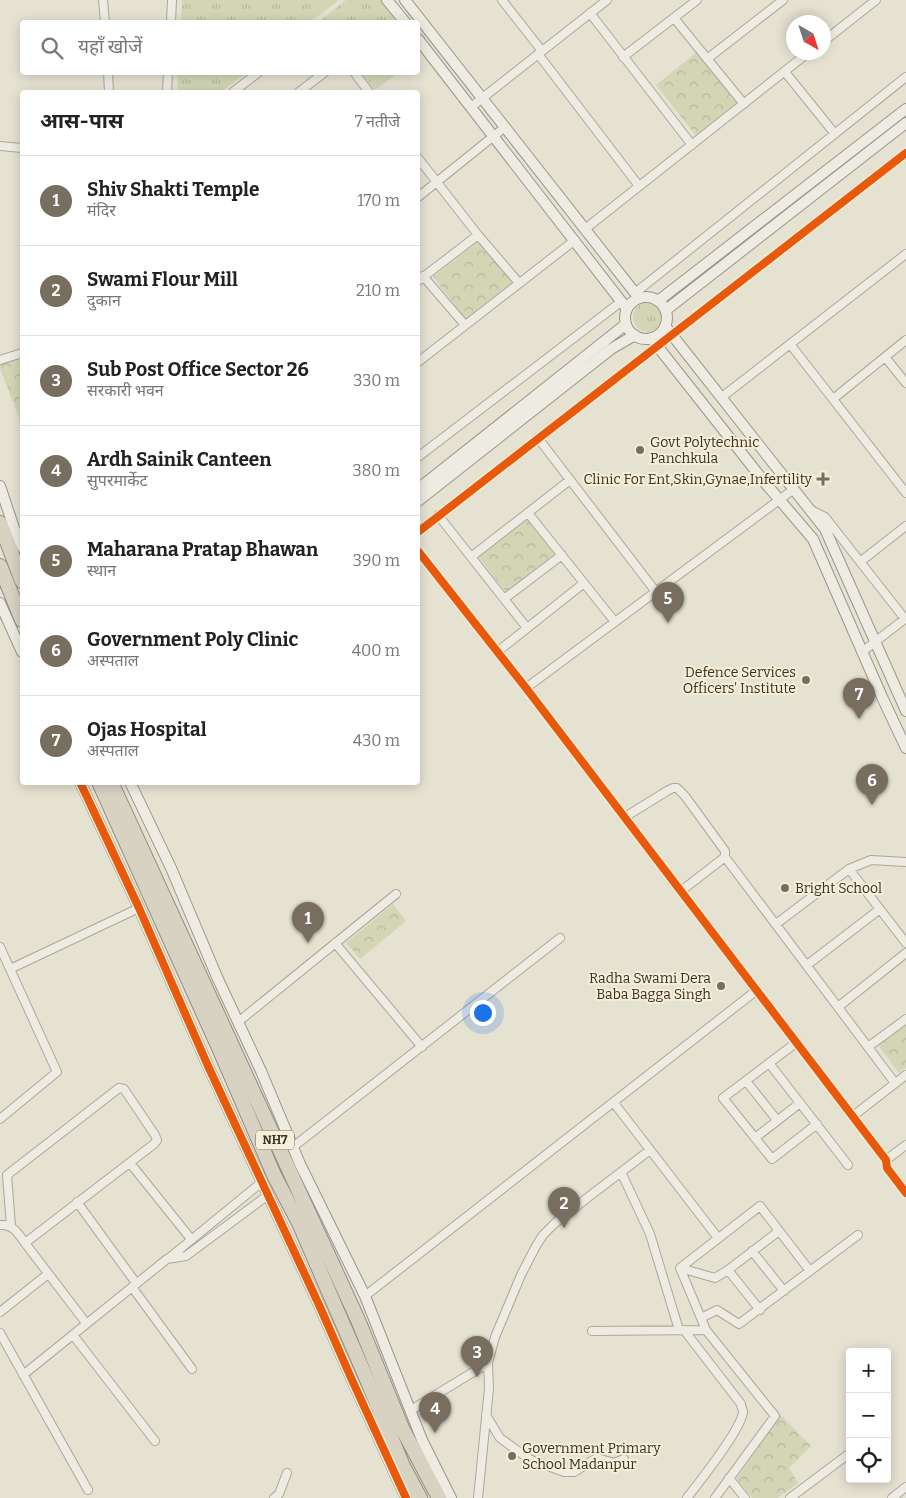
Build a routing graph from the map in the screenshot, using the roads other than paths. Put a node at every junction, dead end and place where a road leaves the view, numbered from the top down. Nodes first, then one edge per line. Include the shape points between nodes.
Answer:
1 (103, 0) edge
2 (172, 0) edge
3 (387, 0) edge
4 (405, 0) edge
5 (502, 0) edge
6 (607, 0) edge
7 (697, 0) edge
8 (782, 0) edge
9 (871, 1) edge
10 (590, 14) junction
11 (674, 18) junction
12 (104, 20) edge
13 (171, 20) edge
14 (403, 20) edge
15 (831, 35) edge
16 (420, 42) edge
17 (540, 52) junction
18 (623, 56) junction
19 (707, 58) junction
20 (799, 60) edge
21 (785, 72) junction
22 (108, 75) edge
23 (168, 75) edge
24 (255, 75) edge
25 (321, 75) edge
26 (356, 75) edge
27 (906, 77) edge
28 (109, 90) edge
29 (167, 90) edge
30 (236, 90) edge
31 (302, 90) edge
32 (364, 90) edge
33 (482, 98) junction
34 (744, 104) junction
35 (471, 107) junction
36 (906, 109) edge
37 (906, 123) edge
38 (505, 127) junction
39 (835, 134) junction
40 (494, 136) junction
41 (692, 145) junction
42 (0, 146) edge
43 (20, 148) edge
44 (905, 156) edge
45 (420, 161) edge
46 (436, 182) junction
47 (639, 186) junction
48 (420, 195) edge
49 (584, 229) junction
50 (478, 235) junction
51 (575, 240) junction
52 (906, 254) edge
53 (420, 279) edge
54 (519, 283) junction
55 (637, 296) junction
56 (658, 301) junction
57 (625, 305) junction
58 (666, 310) junction
59 (626, 324) junction
60 (465, 325) junction
61 (668, 330) junction
62 (635, 335) junction
63 (906, 340) edge
64 (654, 342) junction
65 (790, 344) junction
66 (20, 354) edge
67 (885, 357) junction
68 (0, 360) edge
69 (420, 360) edge
70 (906, 383) edge
71 (722, 397) junction
72 (833, 399) junction
73 (538, 438) junction
74 (420, 456) edge
75 (570, 480) junction
76 (0, 486) edge
77 (420, 486) edge
78 (794, 489) junction
79 (906, 493) edge
80 (420, 498) edge
81 (780, 500) junction
82 (809, 508) junction
83 (528, 513) junction
84 (438, 515) junction
85 (0, 524) edge
86 (906, 526) edge
87 (420, 530) edge
88 (20, 542) edge
89 (420, 554) edge
90 (562, 555) junction
91 (471, 557) junction
92 (860, 562) junction
93 (0, 566) edge
94 (20, 577) edge
95 (584, 583) junction
96 (656, 592) junction
97 (504, 599) junction
98 (0, 603) edge
99 (20, 615) edge
100 (905, 618) edge
101 (615, 622) junction
102 (527, 628) junction
103 (875, 641) junction
104 (20, 648) edge
105 (498, 652) junction
106 (862, 652) junction
107 (526, 688) junction
108 (906, 711) edge
109 (906, 748) edge
110 (81, 785) edge
111 (100, 785) edge
112 (112, 785) edge
113 (131, 785) edge
114 (625, 817) junction
115 (725, 856) junction
116 (906, 862) edge
117 (849, 869) junction
118 (681, 891) junction
119 (396, 894) dead end
120 (139, 908) junction
121 (880, 909) junction
122 (776, 924) junction
123 (560, 938) dead end
124 (335, 943) junction
125 (906, 943) edge
126 (0, 947) edge
127 (906, 954) edge
128 (807, 965) junction
129 (10, 969) junction
130 (757, 990) junction
131 (838, 1007) junction
132 (906, 1019) edge
133 (238, 1022) junction
134 (796, 1042) junction
135 (422, 1047) junction
136 (868, 1047) junction
137 (769, 1063) junction
138 (906, 1075) edge
139 (746, 1080) junction
140 (895, 1083) junction
141 (614, 1103) junction
142 (800, 1103) junction
143 (853, 1116) junction
144 (0, 1119) edge
145 (777, 1120) junction
146 (817, 1124) junction
147 (755, 1138) junction
148 (906, 1144) edge
149 (293, 1147) junction
150 (650, 1150) junction
151 (886, 1160) junction
152 (130, 1163) junction
153 (848, 1165) dead end
154 (621, 1172) junction
155 (262, 1182) junction
156 (906, 1193) edge
157 (268, 1195) junction
158 (77, 1202) junction
159 (0, 1225) edge
160 (11, 1226) junction
161 (779, 1231) junction
162 (858, 1235) dead end
163 (718, 1238) junction
164 (191, 1239) junction
165 (25, 1243) junction
166 (752, 1251) junction
167 (167, 1259) junction
168 (680, 1268) junction
169 (728, 1270) junction
170 (810, 1271) junction
171 (48, 1274) junction
172 (134, 1285) junction
173 (784, 1292) junction
174 (365, 1296) junction
175 (760, 1310) junction
176 (0, 1312) edge
177 (701, 1318) junction
178 (86, 1323) junction
179 (682, 1330) junction
180 (706, 1330) junction
181 (592, 1331) dead end
182 (0, 1333) edge
183 (73, 1335) junction
184 (488, 1363) junction
185 (192, 1369) dead end
186 (23, 1375) junction
187 (412, 1410) junction
188 (486, 1415) junction
189 (155, 1441) dead end
190 (846, 1456) edge
191 (624, 1459) dead end
192 (287, 1473) dead end
193 (729, 1478) junction
194 (906, 1487) edge
195 (88, 1490) dead end
196 (274, 1498) edge
197 (406, 1498) edge
198 (420, 1498) edge
199 (439, 1498) edge
200 (451, 1498) edge
201 (478, 1498) edge
202 (687, 1498) edge
203 (715, 1498) edge
204 (745, 1498) edge
205 (790, 1498) edge
206 (892, 1498) edge

1 - 12 street
2 - 13 street
3 - 14 street
4 - 33 street
5 - 17 street
6 - 10 street
7 - 11 street
8 - 19 street
9 - 15 street
10 - 17 street
10 - 18 street
11 - 18 street
11 - 19 street
16 - 35 street
17 - 33 street
17 - 47 street
18 - 41 street
19 - 34 street
20 - 21 street
21 - 34 street
21 - 39 street
22 - 28 street
23 - 29 street
24 - 30 street
25 - 31 street
26 - 32 street
27 - 39 street
33 - 35 street
33 - 38 street
34 - 41 street
35 - 40 street
36 - 56 street
37 - 58 street
38 - 40 street
38 - 49 street
39 - 55 street
40 - 46 street
40 - 51 street
41 - 47 street
42 - 43 street
44 - 61 street
45 - 46 street
46 - 48 street
46 - 50 street
47 - 49 street
49 - 55 street
50 - 53 street
50 - 54 street
51 - 54 street
51 - 57 street
52 - 65 street
53 - 60 street
54 - 60 street
55 - 56 street
55 - 57 street
56 - 58 street
57 - 59 street
57 - 74 street
58 - 61 street
59 - 62 street
59 - 77 street
60 - 69 street
61 - 64 street via 657,336
61 - 71 street
62 - 64 street
62 - 80 street via 612,349
63 - 67 street
64 - 73 street
64 - 81 street
65 - 71 street
65 - 72 street
66 - 68 street
67 - 70 street
67 - 72 street
71 - 78 street
72 - 79 street
73 - 75 street
73 - 84 street
75 - 83 street
75 - 96 street
76 - 88 street
78 - 81 street
78 - 82 street
81 - 96 street
81 - 106 street via 813,539
82 - 92 street via 825,518
82 - 103 street via 825,529
83 - 90 street
83 - 91 street
84 - 87 street
84 - 91 street
85 - 94 highway
86 - 92 street
89 - 105 street
90 - 95 street
90 - 97 street
91 - 97 street
92 - 100 street
93 - 99 highway
95 - 101 street
95 - 102 street
96 - 101 street
97 - 102 street
98 - 104 street
100 - 103 street
101 - 107 street
102 - 105 street
103 - 106 street
103 - 108 street
105 - 107 street
106 - 109 street
107 - 114 street
110 - 120 street
111 - 198 highway, NH7
112 - 199 highway, NH7 via 358,1320 402,1428
113 - 133 street
114 - 115 street via 677,788 725,851
114 - 118 street
115 - 118 street
115 - 122 street
116 - 117 street via 871,860
117 - 121 street
117 - 122 street
118 - 130 street
119 - 124 street
120 - 129 street
120 - 155 street
121 - 125 street
121 - 128 street
122 - 128 street
123 - 135 street
124 - 133 street
124 - 135 street
126 - 129 street
127 - 131 street
128 - 131 street
129 - 144 street via 57,1072
130 - 134 street
130 - 141 street
131 - 136 street
132 - 136 street
133 - 149 street
134 - 137 street
134 - 143 street
135 - 149 street
136 - 140 street
137 - 139 street
137 - 142 street
138 - 140 street
139 - 145 street
139 - 147 street via 723,1098
140 - 143 street
141 - 150 street
141 - 174 street
142 - 145 street
142 - 146 street
143 - 151 street
145 - 147 street
146 - 147 street via 772,1158
146 - 153 street
148 - 151 street
149 - 174 street
150 - 154 street
150 - 163 street
151 - 156 street via 887,1168
152 - 158 street
152 - 160 street via 154,1144 156,1137 121,1088 7,1174
152 - 164 street
154 - 179 street via 650,1234
154 - 184 street via 543,1235 521,1275
155 - 157 street
155 - 164 street
157 - 167 street via 186,1256
157 - 197 street
158 - 165 street
158 - 172 street
159 - 160 street
160 - 165 street
161 - 163 street via 760,1206
161 - 166 street
161 - 170 street
162 - 170 street
163 - 168 street
164 - 167 street
165 - 171 street
166 - 169 street
166 - 173 street
167 - 172 street
168 - 169 street via 715,1278
168 - 177 street
169 - 175 street
170 - 173 street
171 - 176 street
171 - 178 street
172 - 178 street
172 - 185 street
173 - 175 street
174 - 187 street
175 - 177 street via 739,1324 717,1310
177 - 180 street
178 - 183 street
179 - 180 street
179 - 181 street
179 - 202 street via 741,1404 742,1412 736,1429
180 - 193 street via 775,1416
182 - 186 street
183 - 186 street
183 - 189 street
184 - 187 street
184 - 188 street
186 - 195 street
187 - 200 street via 422,1440
188 - 191 street via 500,1438 529,1459 564,1472 574,1472 597,1458 614,1463
188 - 201 street
190 - 205 street
192 - 196 street via 279,1494
193 - 203 street
193 - 204 street
194 - 206 street

